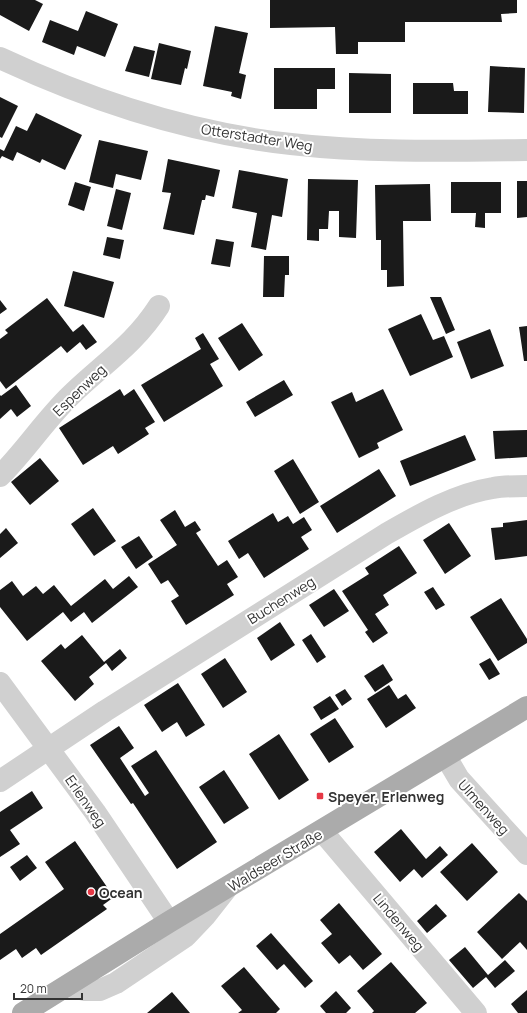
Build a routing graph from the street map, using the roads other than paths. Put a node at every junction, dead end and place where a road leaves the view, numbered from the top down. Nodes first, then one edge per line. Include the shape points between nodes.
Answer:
1 (0, 58) edge
2 (527, 150) edge
3 (159, 306) dead end
4 (0, 476) edge
5 (527, 486) edge
6 (0, 683) edge
7 (527, 707) edge
8 (49, 748) junction
9 (446, 756) junction
10 (0, 781) edge
11 (322, 831) junction
12 (527, 854) edge
13 (227, 888) junction
14 (169, 922) junction
15 (68, 986) junction
16 (23, 1013) edge
17 (476, 1013) edge

1 - 2 street, Otterstadter Weg via 123,108 178,124 237,136 351,149
3 - 4 street, Espenweg via 131,343 70,396
5 - 8 street, Buchenweg via 493,488 470,494 411,520
6 - 8 street, Erlenweg
7 - 9 main road, Waldseer Straße
8 - 10 street, Buchenweg
8 - 14 street, Erlenweg
9 - 11 main road, Waldseer Straße
9 - 12 street, Ulmenweg via 459,779
11 - 13 main road, Waldseer Straße
11 - 17 street, Lindenweg
13 - 14 main road, Waldseer Straße
13 - 15 street via 186,936 116,982 100,990
14 - 15 main road, Waldseer Straße
15 - 16 main road, Waldseer Straße

